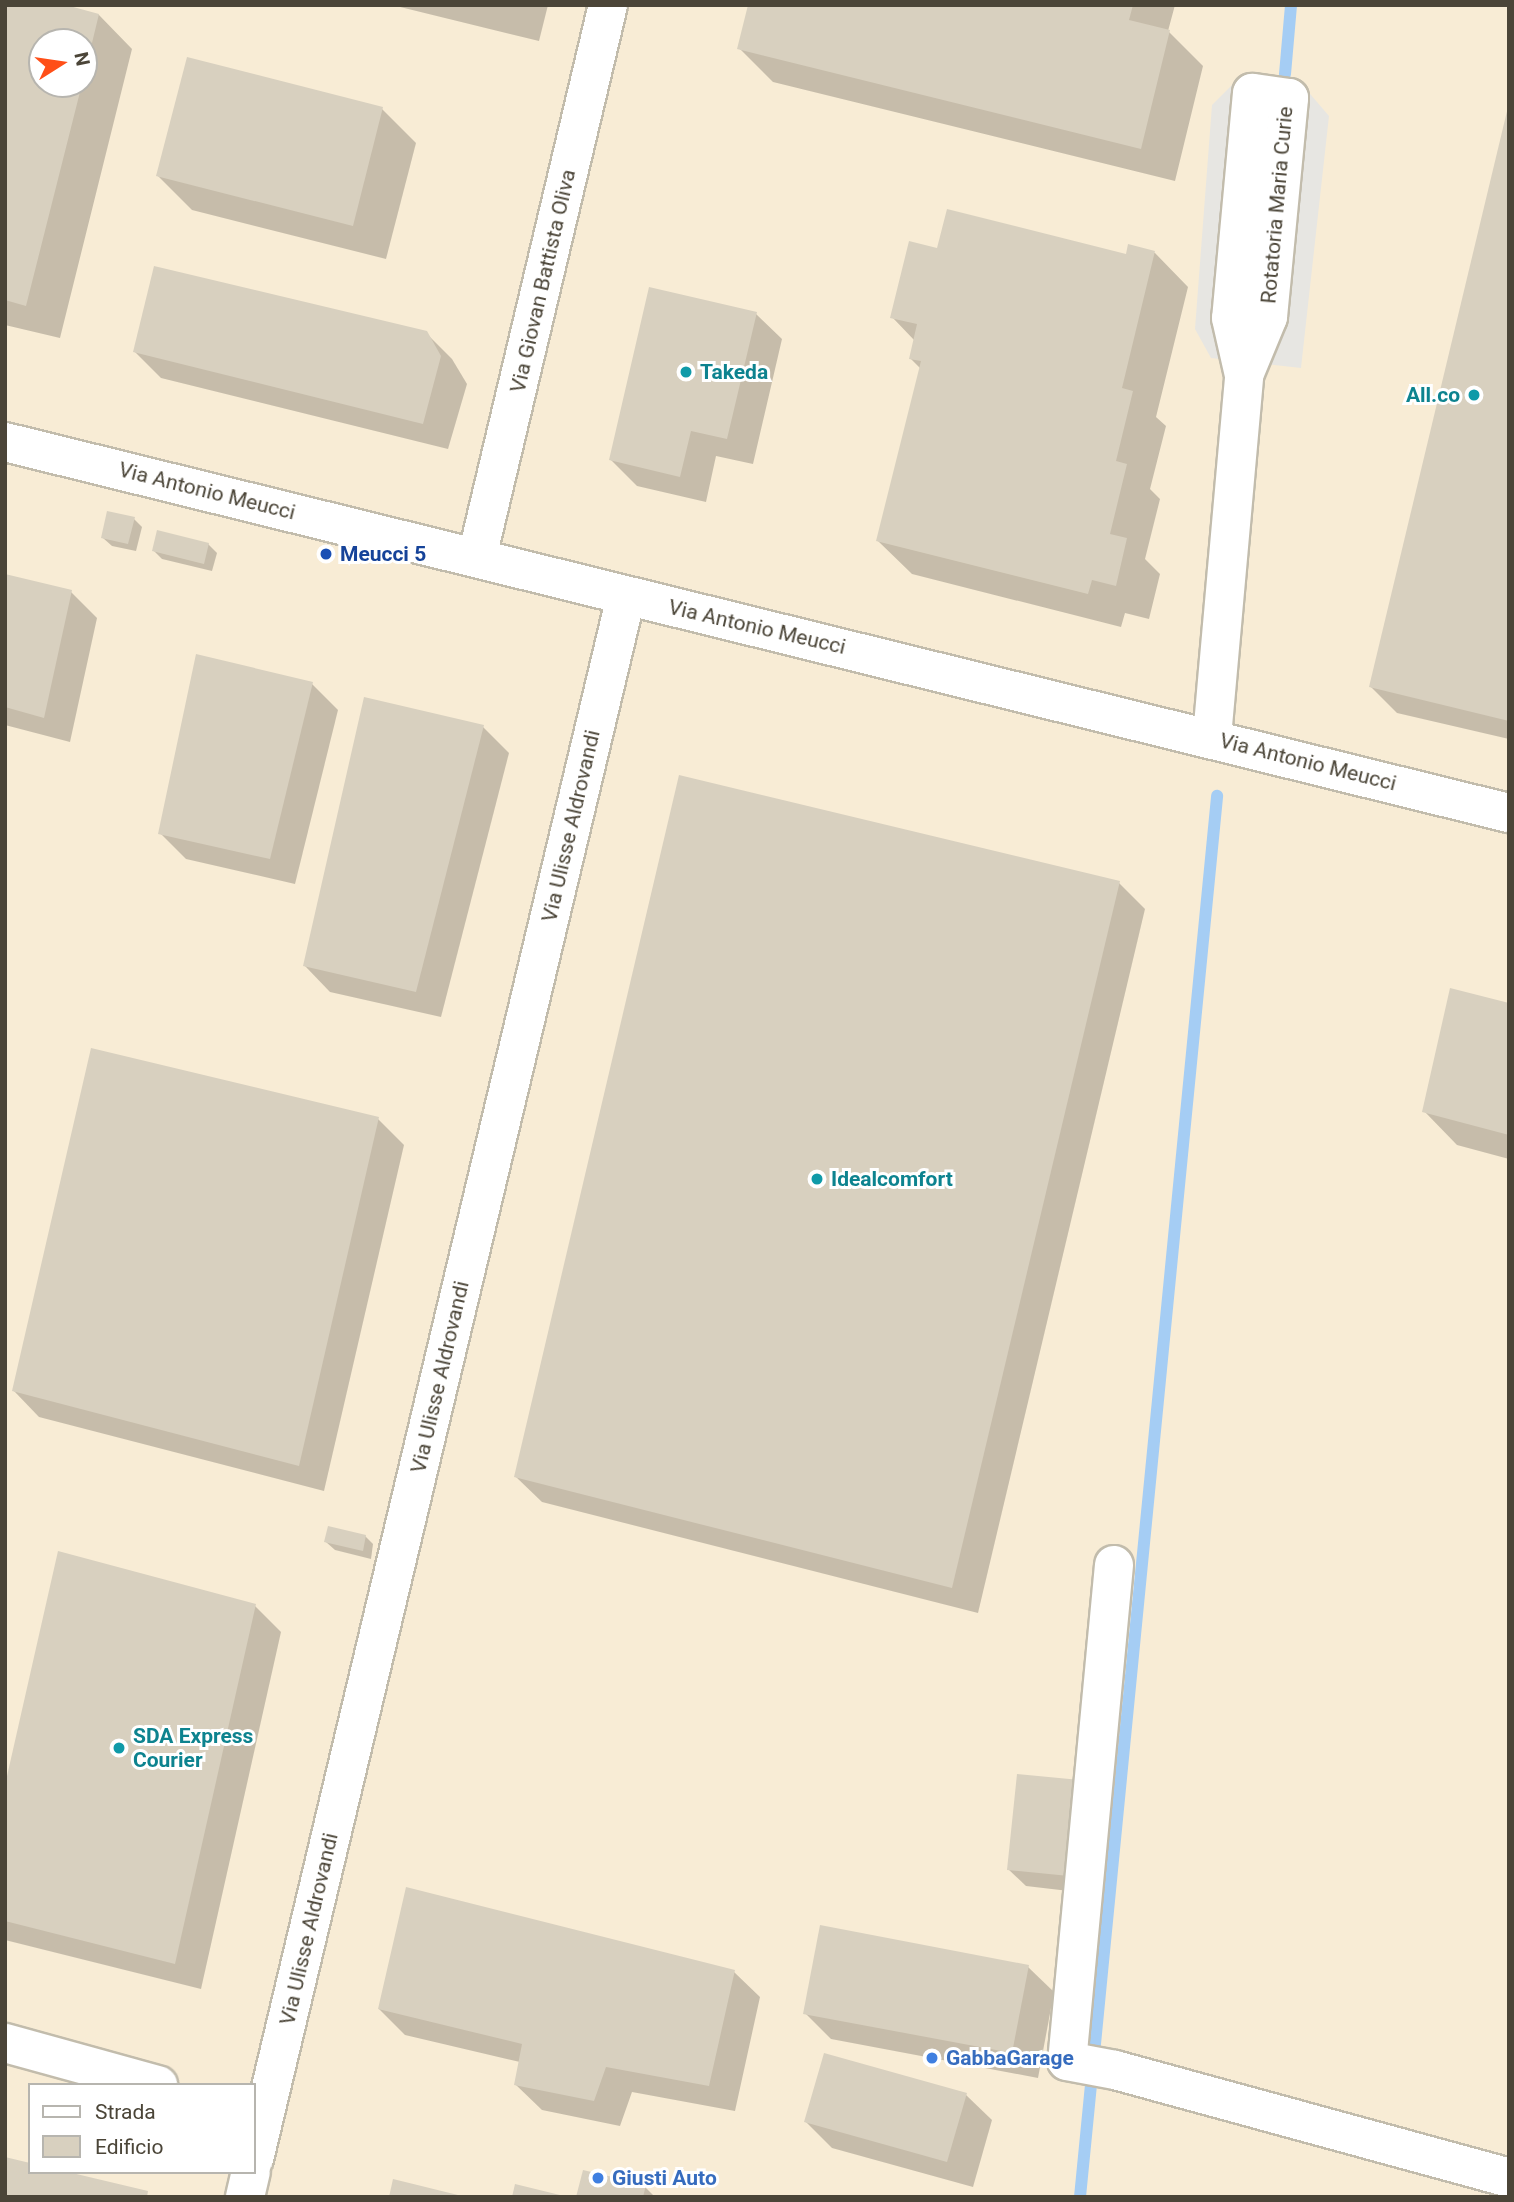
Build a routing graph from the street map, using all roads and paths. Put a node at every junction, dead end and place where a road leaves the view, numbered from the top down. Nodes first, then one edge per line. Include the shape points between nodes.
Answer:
1 (608, 5) edge
2 (1244, 375) junction
3 (5, 442) edge
4 (477, 557) junction
5 (626, 596) junction
6 (1212, 737) junction
7 (1509, 813) edge
8 (1114, 1565) dead end
9 (5, 2043) edge
10 (151, 2083) edge
11 (259, 2113) edge
12 (256, 2141) edge
13 (250, 2174) edge
14 (1509, 2178) edge
15 (245, 2197) edge

1 - 4 street, Via Giovan Battista Oliva
2 - 2 street, Rotatoria Maria Curie via 1231,318 1252,93 1289,98 1268,317
2 - 6 street, Rotatoria Maria Curie
3 - 4 street, Via Antonio Meucci
4 - 5 street, Via Antonio Meucci
5 - 6 street, Via Antonio Meucci
5 - 11 street, Via Ulisse Aldrovandi
6 - 7 street, Via Antonio Meucci
8 - 14 street via 1067,2061
9 - 10 street
11 - 12 street, Via Ulisse Aldrovandi
13 - 15 street

